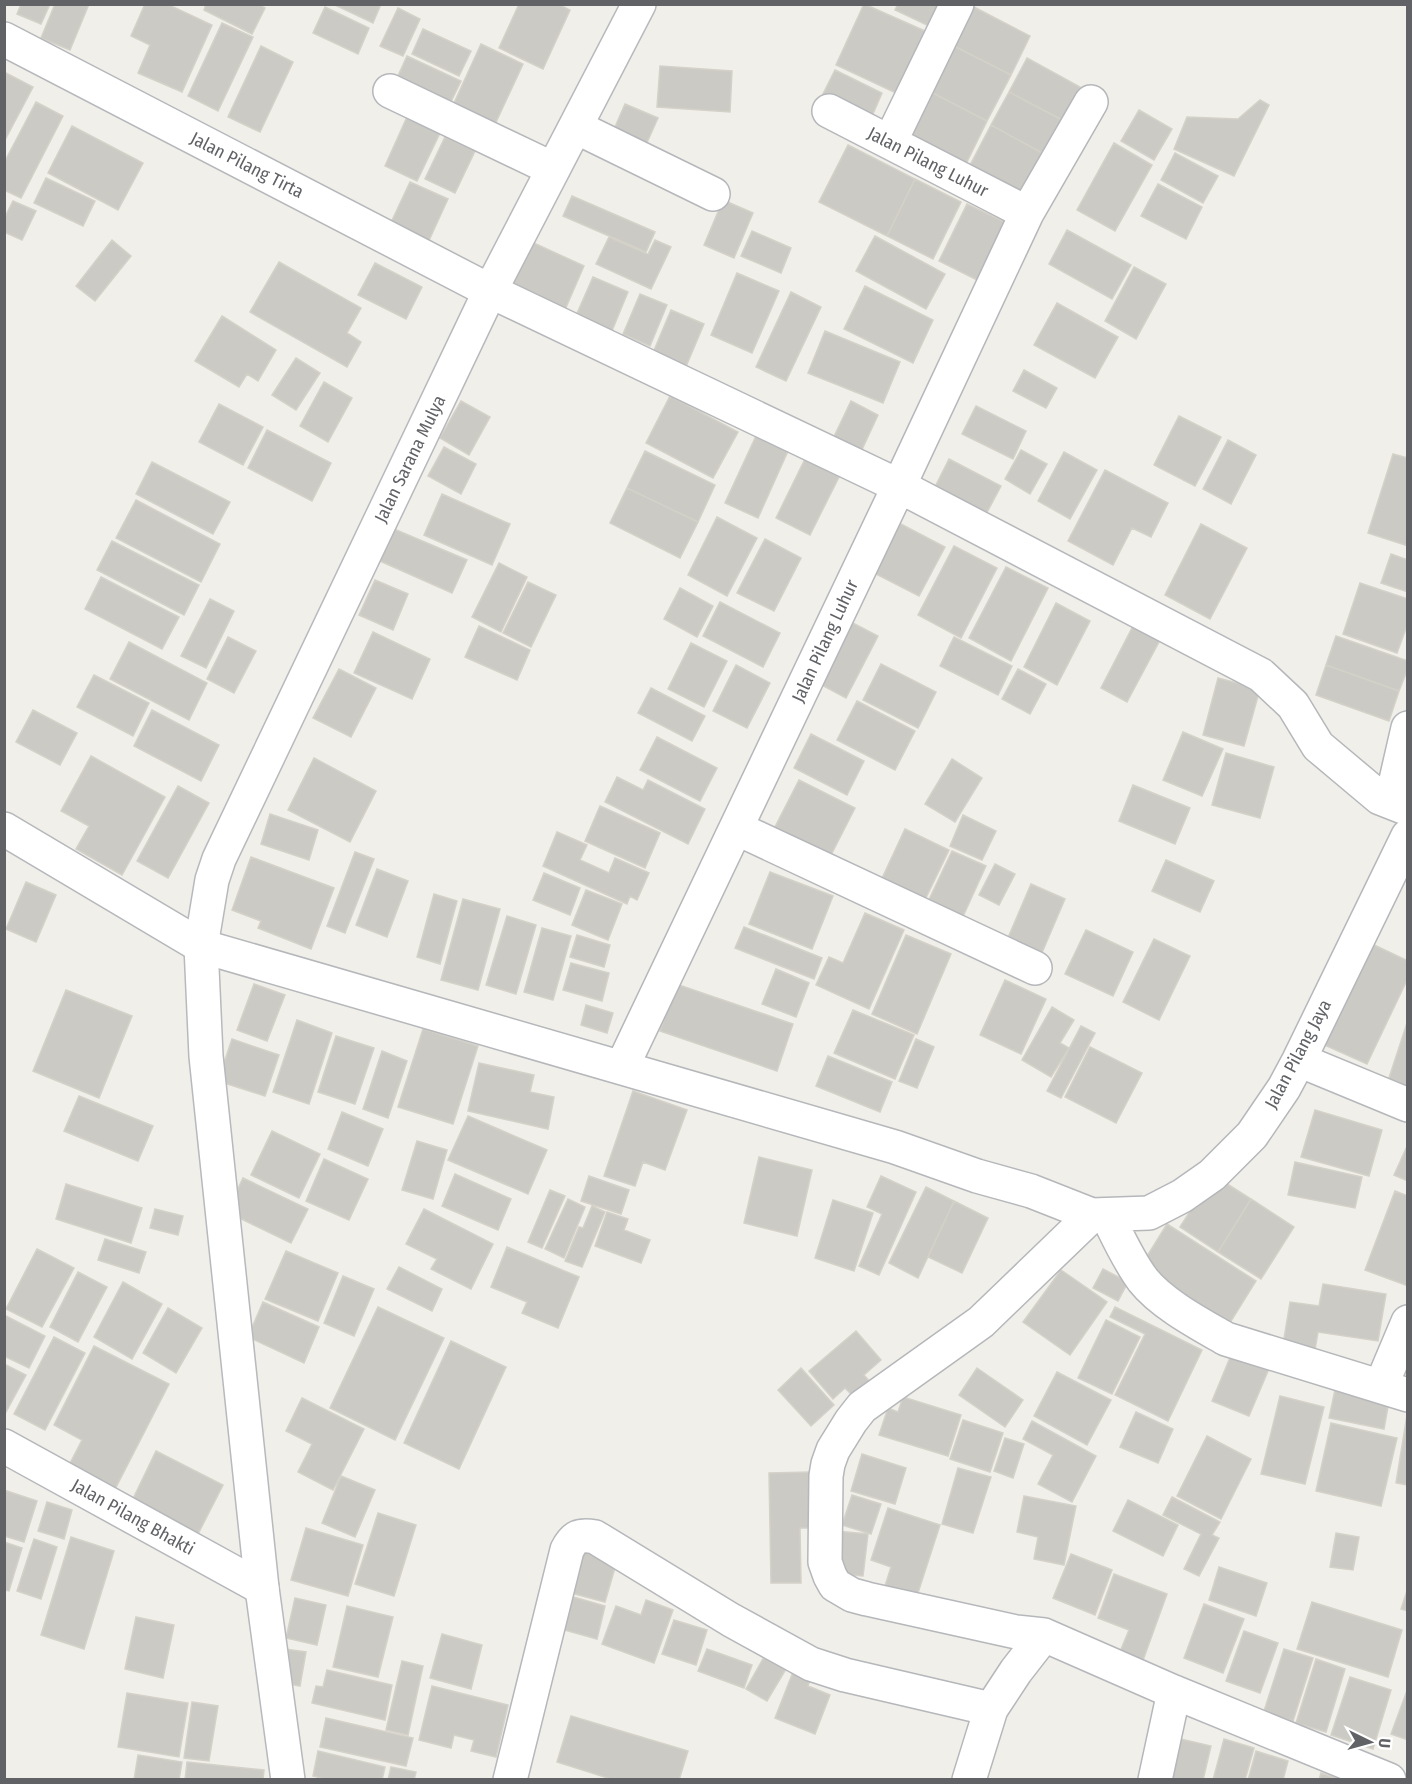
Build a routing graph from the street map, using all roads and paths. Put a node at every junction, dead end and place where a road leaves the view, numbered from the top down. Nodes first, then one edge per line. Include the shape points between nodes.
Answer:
1 (639, 4) edge
2 (957, 4) edge
3 (4, 39) edge
4 (390, 91) dead end
5 (1091, 102) dead end
6 (829, 111) dead end
7 (576, 127) junction
8 (890, 142) junction
9 (553, 169) junction
10 (713, 194) dead end
11 (1027, 213) junction
12 (490, 291) junction
13 (899, 486) junction
14 (1407, 728) edge
15 (1393, 803) edge
16 (736, 828) junction
17 (4, 829) edge
18 (1407, 836) edge
19 (202, 935) junction
20 (1035, 968) dead end
21 (1299, 1060) junction
22 (622, 1068) junction
23 (1407, 1105) edge
24 (1100, 1215) junction
25 (1407, 1322) edge
26 (1394, 1390) edge
27 (4, 1446) edge
28 (262, 1588) junction
29 (1044, 1635) junction
30 (1174, 1692) junction
31 (991, 1709) junction
32 (288, 1779) edge
33 (510, 1779) edge
34 (969, 1779) edge
35 (1155, 1779) edge
36 (1389, 1779) edge

1 - 7 street, Jalan Sarana Mulya
2 - 8 street
3 - 12 street, Jalan Pilang Tirta
4 - 9 street
5 - 11 street, Jalan Pilang Luhur
6 - 8 street, Jalan Pilang Luhur
7 - 9 street, Jalan Sarana Mulya
7 - 10 street
8 - 11 street, Jalan Pilang Luhur
9 - 12 street, Jalan Sarana Mulya
11 - 13 street, Jalan Pilang Luhur
12 - 13 street, Jalan Pilang Tirta
12 - 19 street, Jalan Sarana Mulya via 219,859
13 - 15 street, Jalan Pilang Tirta via 1261,675 1293,705 1318,746
13 - 16 street, Jalan Pilang Luhur
14 - 15 street
16 - 20 street
16 - 22 street, Jalan Pilang Luhur
17 - 19 street
18 - 21 street, Jalan Pilang Jaya
19 - 22 street
19 - 28 street, Jalan Sarana Mulya via 206,1056
21 - 23 street
21 - 24 street, Jalan Pilang Jaya via 1252,1135 1212,1175 1149,1213
22 - 24 street via 895,1147
24 - 26 street via 1144,1282 1200,1324 1226,1339
24 - 29 street via 981,1322 862,1407 833,1450 826,1476 825,1562 835,1585 867,1599
25 - 26 street
27 - 28 street, Jalan Pilang Bhakti
28 - 32 street, Jalan Sarana Mulya
29 - 30 street
29 - 31 street
30 - 35 street
30 - 36 street
31 - 33 street via 811,1664 595,1537 577,1536 567,1550
31 - 34 street

